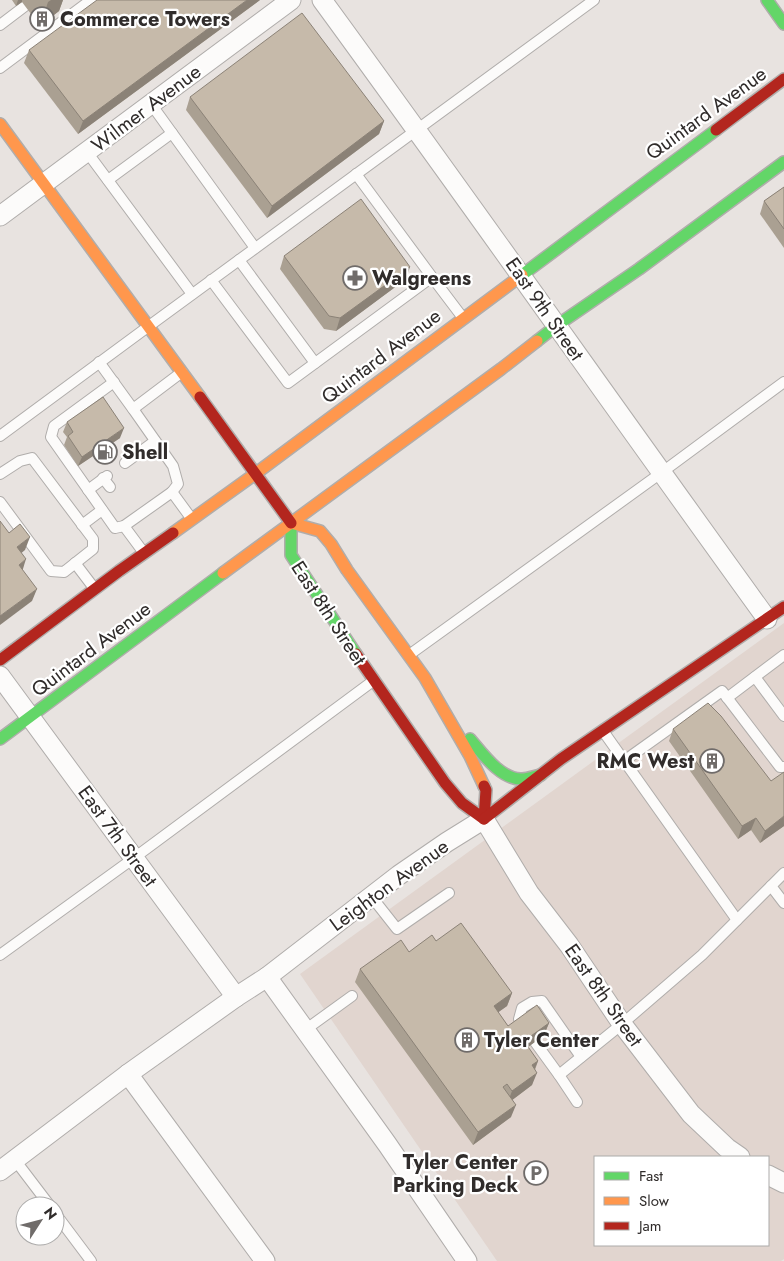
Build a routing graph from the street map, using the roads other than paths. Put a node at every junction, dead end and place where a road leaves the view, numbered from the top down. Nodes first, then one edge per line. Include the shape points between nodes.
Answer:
1 (91, 0) edge
2 (291, 0) edge
3 (322, 0) edge
4 (594, 0) edge
5 (767, 0) edge
6 (25, 6) dead end
7 (784, 24) edge
8 (0, 25) edge
9 (0, 68) edge
10 (784, 79) edge
11 (151, 104) junction
12 (0, 124) edge
13 (417, 130) junction
14 (172, 133) junction
15 (87, 152) junction
16 (784, 162) edge
17 (356, 174) junction
18 (108, 180) junction
19 (44, 184) junction
20 (0, 216) edge
21 (256, 248) junction
22 (239, 260) junction
23 (521, 276) junction
24 (432, 277) junction
25 (211, 280) junction
26 (192, 294) junction
27 (463, 318) junction
28 (149, 326) junction
29 (556, 326) junction
30 (100, 362) junction
31 (315, 363) junction
32 (182, 372) junction
33 (114, 382) junction
34 (784, 382) edge
35 (133, 409) junction
36 (0, 436) edge
37 (155, 441) junction
38 (125, 463) dead end
39 (661, 473) junction
40 (0, 474) edge
41 (255, 474) junction
42 (110, 487) dead end
43 (88, 490) junction
44 (166, 494) junction
45 (0, 502) edge
46 (102, 510) junction
47 (192, 519) junction
48 (290, 523) junction
49 (82, 525) junction
50 (124, 526) junction
51 (144, 554) junction
52 (75, 563) junction
53 (95, 589) junction
54 (784, 607) edge
55 (767, 619) junction
56 (409, 655) junction
57 (784, 655) edge
58 (0, 660) edge
59 (0, 676) edge
60 (755, 677) junction
61 (374, 680) junction
62 (727, 698) junction
63 (442, 708) junction
64 (782, 709) edge
65 (30, 717) junction
66 (602, 731) junction
67 (0, 739) edge
68 (624, 761) junction
69 (784, 767) edge
70 (541, 775) junction
71 (484, 819) junction
72 (134, 858) junction
73 (784, 873) edge
74 (771, 886) junction
75 (449, 893) dead end
76 (371, 896) junction
77 (784, 903) edge
78 (737, 920) junction
79 (0, 955) edge
80 (266, 977) junction
81 (352, 996) dead end
82 (236, 997) junction
83 (523, 1024) edge
84 (622, 1024) junction
85 (305, 1030) junction
86 (536, 1042) edge
87 (581, 1057) junction
88 (128, 1074) junction
89 (559, 1075) junction
90 (577, 1102) dead end
91 (739, 1156) edge
92 (7, 1165) edge
93 (769, 1175) edge
94 (784, 1183) edge
95 (40, 1196) edge
96 (65, 1226) edge
97 (91, 1261) edge
98 (265, 1261) edge
99 (467, 1261) edge

1 - 9 lane
2 - 11 street, Wilmer Avenue
3 - 13 street, East 9th Street
4 - 13 lane
5 - 7 main road
6 - 8 lane
10 - 23 main road, Quintard Avenue
11 - 14 lane
11 - 15 street, Wilmer Avenue
12 - 19 main road
13 - 17 lane
13 - 23 street, East 9th Street
14 - 18 lane
14 - 21 lane
15 - 18 lane
15 - 19 street, Wilmer Avenue
16 - 29 main road, Quintard Avenue via 640,269
17 - 21 lane
17 - 24 lane
18 - 26 lane
19 - 20 street, Wilmer Avenue
19 - 28 main road
21 - 22 lane
22 - 25 lane
22 - 31 lane
23 - 27 main road, Quintard Avenue
23 - 29 street, East 9th Street
24 - 27 lane
24 - 31 lane
25 - 26 lane
25 - 31 lane via 288,383
26 - 28 lane
27 - 41 main road, Quintard Avenue
28 - 30 lane
28 - 32 main road
29 - 39 street, East 9th Street
29 - 48 main road, Quintard Avenue
30 - 33 lane
30 - 36 lane
32 - 35 lane
32 - 41 main road
33 - 35 lane
33 - 43 lane via 54,426 51,438
34 - 39 lane
35 - 37 lane
37 - 38 lane via 137,460
37 - 44 lane via 173,466 178,484
39 - 55 street, East 9th Street
39 - 56 lane
40 - 49 lane via 20,461 32,458
41 - 47 main road, Quintard Avenue
41 - 48 main road
42 - 43 lane via 105,477
43 - 46 lane
44 - 47 lane
44 - 50 lane
45 - 52 lane via 51,571 64,572
46 - 49 lane
46 - 50 lane via 115,528
47 - 51 main road, Quintard Avenue
48 - 56 main road, East 8th Street via 320,531
48 - 61 main road, East 8th Street via 291,555
48 - 65 main road, Quintard Avenue
49 - 52 lane via 93,539 93,548
50 - 51 lane
51 - 53 main road, Quintard Avenue
52 - 53 lane
53 - 58 main road, Quintard Avenue
54 - 55 main road, Leighton Avenue
55 - 66 main road, Leighton Avenue
56 - 63 main road, East 8th Street
57 - 60 lane
59 - 65 street, East 7th Street
60 - 62 lane
60 - 64 lane
61 - 71 main road, East 8th Street via 446,783 462,803
61 - 72 lane
62 - 68 lane via 722,690
62 - 69 lane via 780,767
63 - 70 main road via 500,771 520,779
63 - 71 main road, East 8th Street via 486,790
65 - 67 main road, Quintard Avenue
65 - 72 street, East 7th Street
66 - 68 lane
66 - 70 main road, Leighton Avenue
68 - 78 lane
70 - 71 main road, Leighton Avenue
71 - 76 street, Leighton Avenue
71 - 84 street, East 8th Street via 529,893 569,945
72 - 79 lane
72 - 82 street, East 7th Street
73 - 74 lane
74 - 77 lane
74 - 78 lane
75 - 76 lane via 397,929
76 - 80 street, Leighton Avenue
78 - 84 lane
80 - 82 street, Leighton Avenue
80 - 85 street
81 - 85 lane
82 - 88 street, Leighton Avenue
83 - 87 lane via 519,1019 522,1008 542,1001
84 - 87 lane
84 - 91 street, East 8th Street via 691,1114
85 - 99 street
86 - 89 lane
87 - 89 lane
88 - 92 street, Leighton Avenue
88 - 98 street
89 - 90 lane
92 - 95 lane
93 - 94 street
96 - 97 lane

